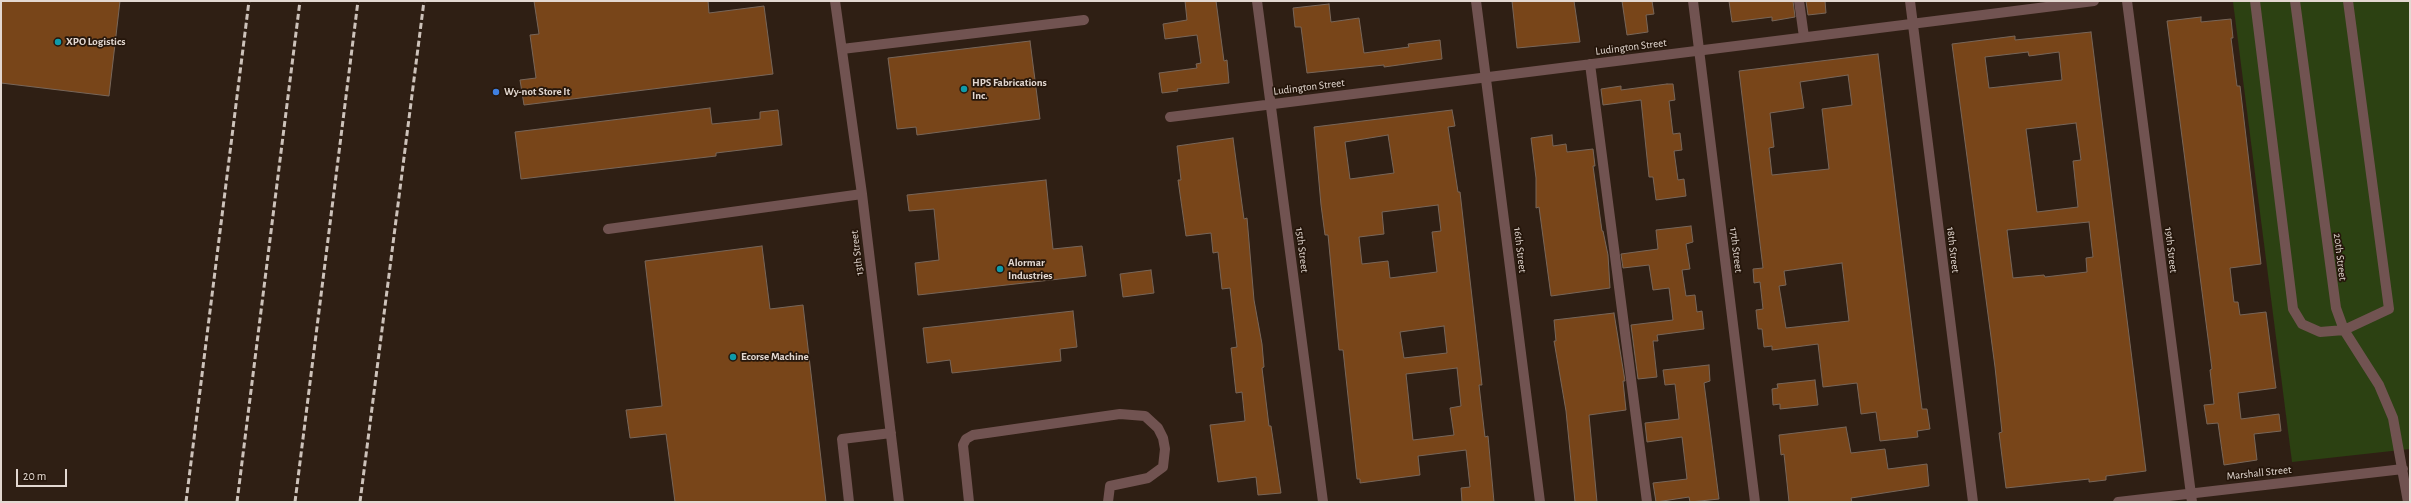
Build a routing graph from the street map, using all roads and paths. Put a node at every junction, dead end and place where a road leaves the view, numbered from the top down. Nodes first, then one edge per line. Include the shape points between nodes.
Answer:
1 (835, 1) edge
2 (1257, 1) edge
3 (1476, 1) edge
4 (1693, 1) edge
5 (1799, 1) edge
6 (1910, 1) edge
7 (2094, 1) edge
8 (2127, 1) edge
9 (2254, 1) edge
10 (2295, 1) edge
11 (2348, 1) edge
12 (1084, 20) dead end
13 (1912, 23) junction
14 (1804, 37) junction
15 (842, 49) junction
16 (1699, 50) junction
17 (1590, 64) junction
18 (1485, 77) junction
19 (1271, 104) junction
20 (1170, 117) dead end
21 (862, 194) junction
22 (608, 229) dead end
23 (2344, 330) junction
24 (891, 433) junction
25 (2403, 469) junction
26 (2191, 498) edge
27 (850, 502) edge
28 (900, 502) edge
29 (969, 502) edge
30 (1108, 502) edge
31 (1323, 502) edge
32 (1540, 502) edge
33 (1647, 502) edge
34 (1755, 502) edge
35 (1973, 502) edge
36 (2118, 502) edge
37 (2408, 502) edge

1 - 15 street, 13th Street
2 - 19 street, 15th Street
3 - 18 street, 16th Street
4 - 16 street, 17th Street
5 - 14 street
6 - 13 street, 18th Street
7 - 13 street, Ludington Street
8 - 26 street, 19th Street
9 - 23 street via 2293,309 2302,324 2320,332
10 - 23 street, 20th Street via 2332,290
11 - 23 street via 2389,309
12 - 15 street
13 - 14 street, Ludington Street
13 - 35 street, 18th Street
14 - 16 street, Ludington Street
15 - 21 street, 13th Street
16 - 17 street, Ludington Street
16 - 34 street, 17th Street
17 - 18 street, Ludington Street
17 - 33 street
18 - 19 street, Ludington Street
18 - 32 street, 16th Street
19 - 20 street, Ludington Street
19 - 31 street, 15th Street
21 - 22 street
21 - 24 street, 13th Street
23 - 25 street, 20th Street via 2386,400 2393,418
24 - 27 street via 842,439
24 - 28 street, 13th Street
25 - 26 street, Marshall Street
25 - 37 street, 20th Street
26 - 36 street, Marshall Street
29 - 30 street via 964,445 966,439 973,435 1120,414 1145,416 1156,425 1163,438 1165,449 1162,467 1148,478 1110,486

